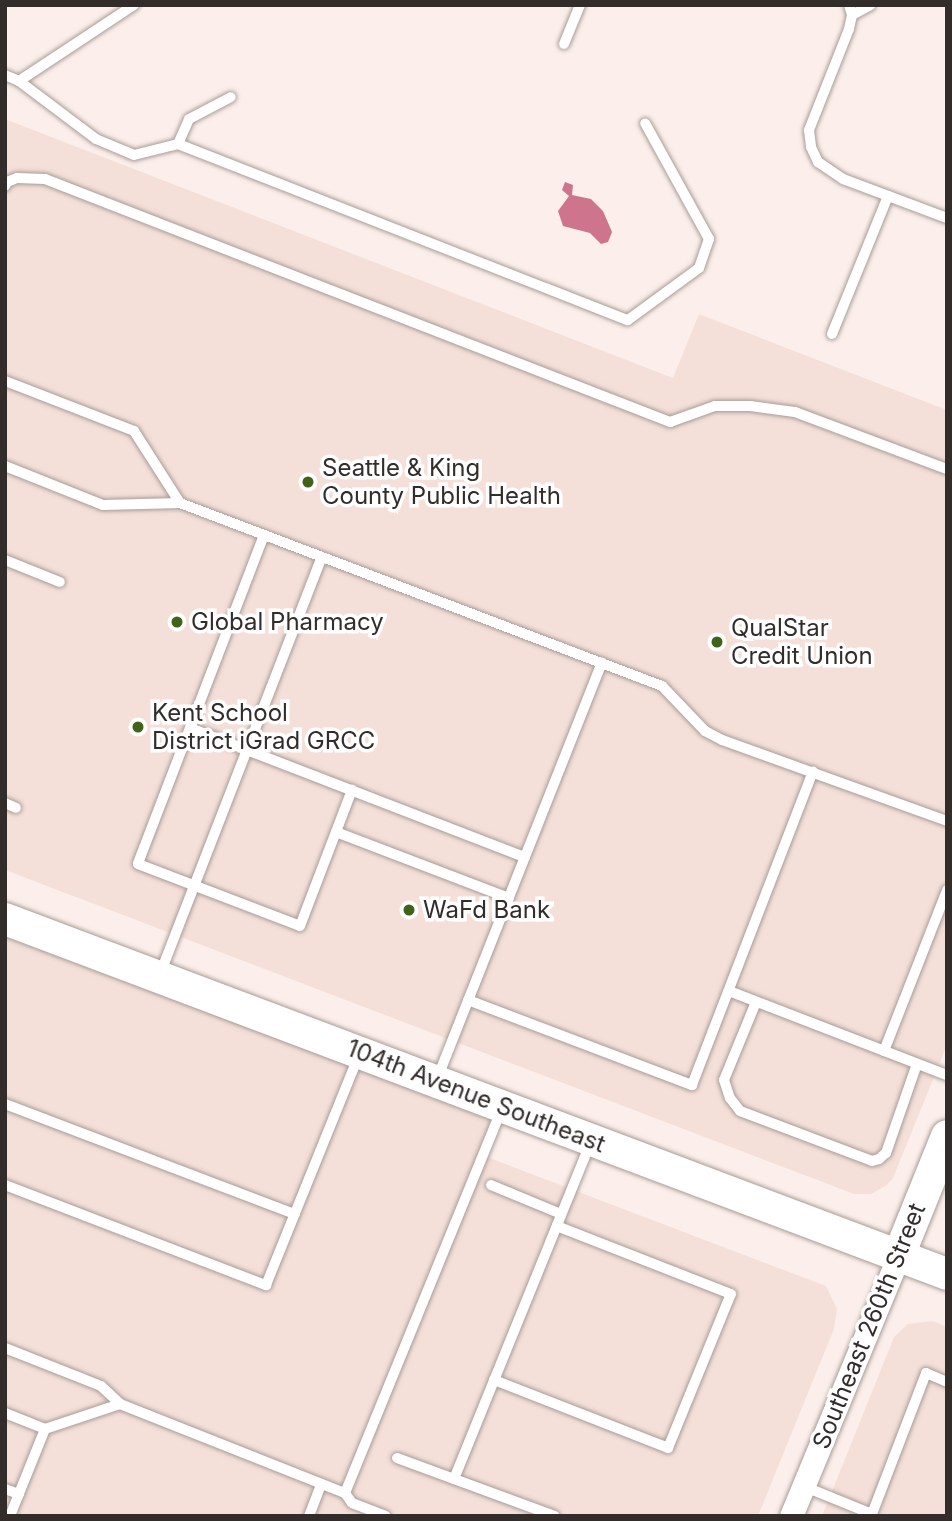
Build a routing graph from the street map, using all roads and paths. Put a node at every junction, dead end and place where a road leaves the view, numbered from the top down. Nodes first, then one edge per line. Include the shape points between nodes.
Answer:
1 (134, 5) edge
2 (580, 5) edge
3 (870, 5) edge
4 (850, 10) edge
5 (564, 44) dead end
6 (5, 75) edge
7 (19, 81) junction
8 (231, 96) dead end
9 (645, 123) dead end
10 (178, 144) junction
11 (5, 186) edge
12 (888, 196) junction
13 (947, 218) edge
14 (832, 334) dead end
15 (5, 381) edge
16 (5, 466) edge
17 (947, 469) edge
18 (180, 503) junction
19 (264, 535) junction
20 (322, 557) junction
21 (5, 560) edge
22 (61, 582) dead end
23 (602, 663) junction
24 (190, 728) junction
25 (247, 750) junction
26 (813, 772) junction
27 (352, 790) junction
28 (947, 821) edge
29 (336, 832) junction
30 (525, 857) junction
31 (195, 885) junction
32 (947, 890) edge
33 (509, 898) junction
34 (5, 919) edge
35 (159, 977) junction
36 (729, 991) junction
37 (468, 1000) junction
38 (757, 1002) junction
39 (884, 1051) junction
40 (360, 1053) junction
41 (918, 1064) junction
42 (947, 1075) edge
43 (436, 1081) junction
44 (5, 1104) edge
45 (502, 1106) junction
46 (947, 1136) edge
47 (592, 1140) junction
48 (5, 1185) edge
49 (491, 1185) dead end
50 (295, 1214) junction
51 (561, 1214) junction
52 (556, 1226) junction
53 (899, 1255) junction
54 (947, 1274) edge
55 (5, 1348) edge
56 (494, 1380) junction
57 (947, 1382) edge
58 (120, 1404) junction
59 (5, 1413) edge
60 (45, 1429) junction
61 (397, 1458) dead end
62 (454, 1479) junction
63 (321, 1484) junction
64 (803, 1486) junction
65 (5, 1489) edge
66 (345, 1493) junction
67 (19, 1494) junction
68 (10, 1516) edge
69 (309, 1516) edge
70 (386, 1516) edge
71 (555, 1516) edge
72 (791, 1516) edge

1 - 7 lane
2 - 5 lane
3 - 4 lane
4 - 12 lane via 809,130 811,146 828,172
6 - 7 lane
7 - 10 lane via 96,139 134,155
8 - 10 lane via 189,119
9 - 10 lane via 709,239 699,268 628,320
11 - 17 lane via 17,178 45,179 670,422 715,406 795,412
12 - 13 lane
12 - 14 lane
15 - 18 lane via 134,430
16 - 18 lane via 103,505
18 - 19 lane
19 - 20 lane
19 - 24 lane
20 - 23 lane
20 - 25 lane
21 - 22 lane
23 - 26 lane via 662,686 705,731 722,740
23 - 30 lane
24 - 25 lane
24 - 31 lane via 138,864
25 - 27 lane
25 - 31 lane
26 - 28 lane
26 - 36 lane
27 - 29 lane
27 - 30 lane
29 - 31 lane via 300,926
29 - 33 lane
30 - 33 lane
31 - 35 lane
32 - 39 lane
33 - 37 lane
34 - 35 street, 104th Avenue Southeast
35 - 40 street, 104th Avenue Southeast
36 - 37 lane via 692,1085
36 - 38 lane
37 - 43 lane
38 - 39 lane
38 - 41 lane via 724,1080 740,1111 872,1161 886,1153
39 - 41 lane
40 - 43 street, 104th Avenue Southeast
40 - 50 lane
41 - 42 lane
43 - 45 street, 104th Avenue Southeast
44 - 50 lane
45 - 47 street, 104th Avenue Southeast
45 - 66 lane
46 - 53 street, Southeast 260th Street
47 - 51 lane
47 - 53 street, 104th Avenue Southeast
48 - 50 lane via 266,1285
49 - 51 lane
51 - 52 lane
52 - 56 lane
52 - 56 lane via 731,1294 674,1436 668,1448
53 - 54 street, 104th Avenue Southeast
53 - 64 street, Southeast 260th Street
55 - 58 lane via 101,1386
56 - 62 lane
57 - 64 lane via 926,1373 872,1514
58 - 60 lane
58 - 63 lane
59 - 60 lane
60 - 67 lane
61 - 62 lane
62 - 71 lane
63 - 66 lane
63 - 69 lane
64 - 72 street, Southeast 260th Street
65 - 67 lane
66 - 70 lane via 352,1503
67 - 68 lane

